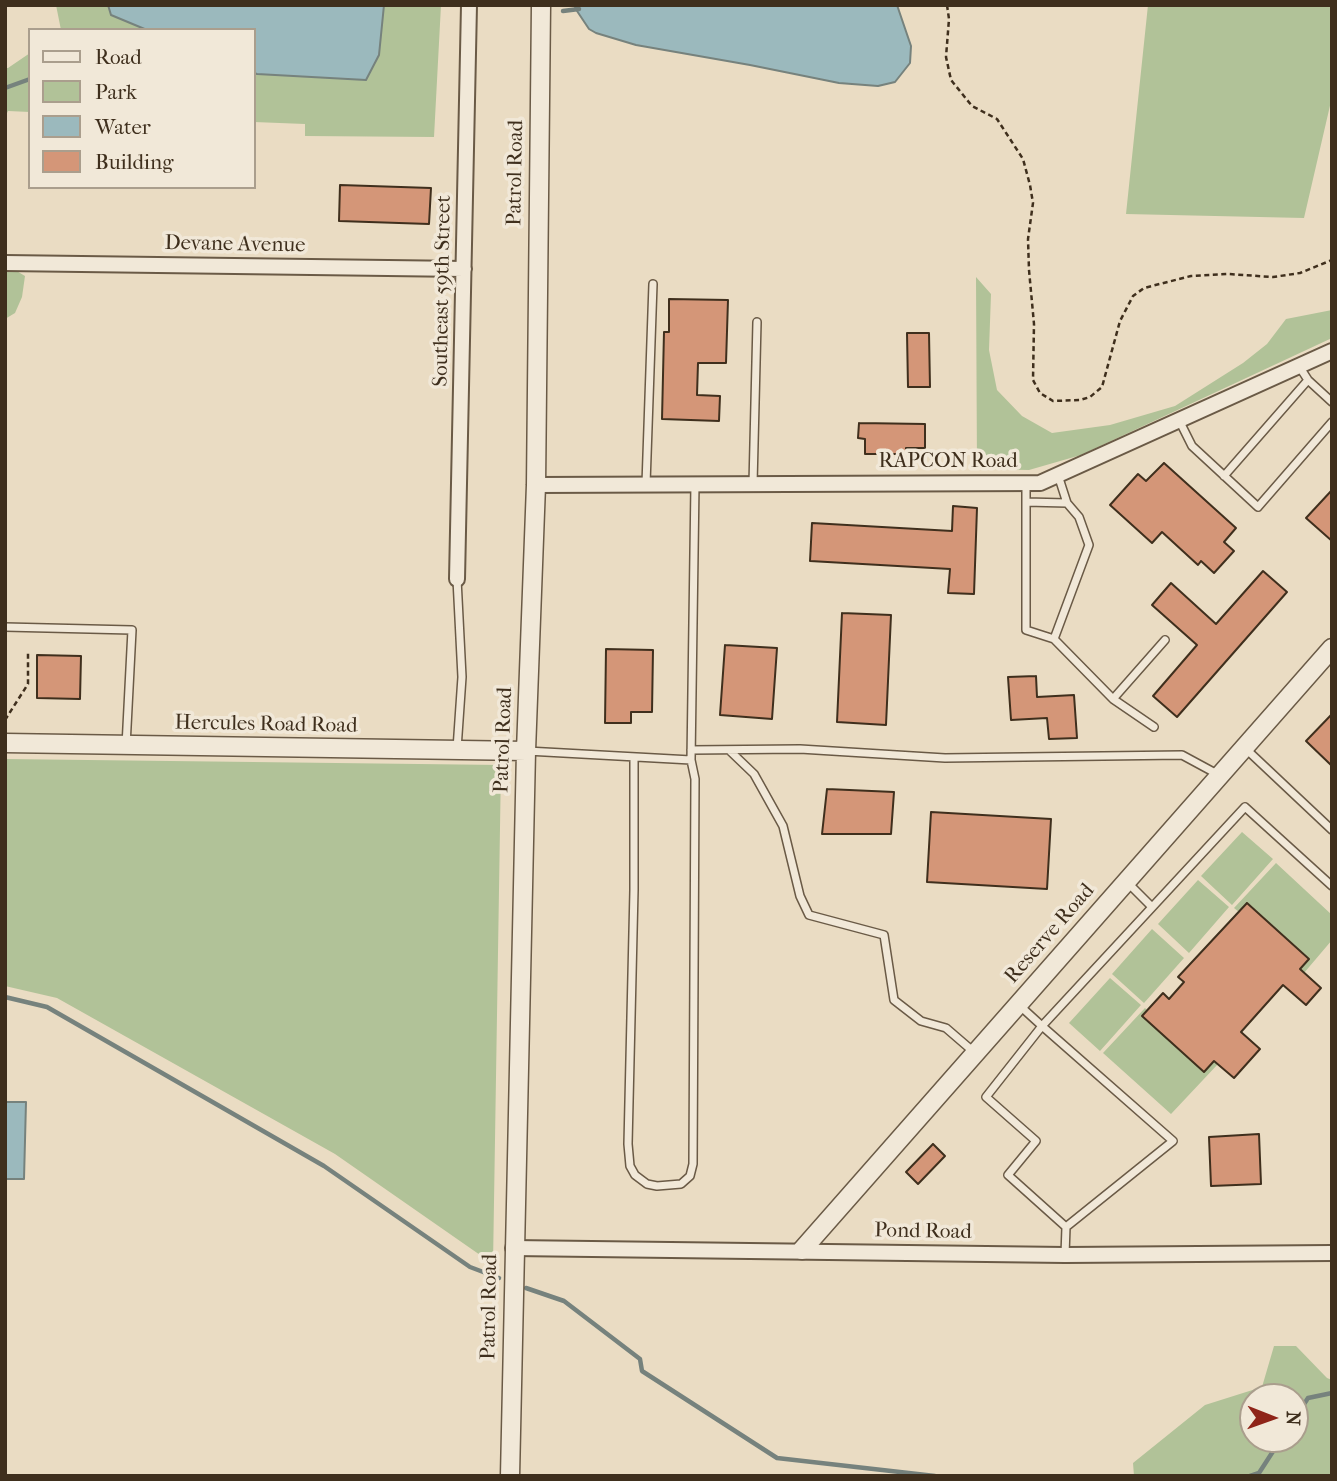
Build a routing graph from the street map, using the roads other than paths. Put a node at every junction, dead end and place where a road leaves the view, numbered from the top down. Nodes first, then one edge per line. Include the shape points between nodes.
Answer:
1 (469, 5) edge
2 (541, 5) edge
3 (5, 263) edge
4 (464, 269) junction
5 (653, 284) dead end
6 (757, 322) dead end
7 (1332, 351) edge
8 (1299, 366) junction
9 (1308, 380) junction
10 (1332, 402) edge
11 (1180, 420) junction
12 (1332, 422) edge
13 (1058, 475) junction
14 (1224, 476) junction
15 (1026, 483) junction
16 (695, 484) junction
17 (753, 484) junction
18 (536, 485) junction
19 (646, 485) junction
20 (1026, 502) junction
21 (1067, 503) junction
22 (457, 579) joint
23 (5, 627) edge
24 (1054, 639) junction
25 (1165, 640) dead end
26 (1332, 648) edge
27 (1113, 699) junction
28 (1154, 727) dead end
29 (5, 743) edge
30 (126, 746) junction
31 (1245, 747) junction
32 (456, 750) junction
33 (691, 750) junction
34 (729, 750) junction
35 (526, 751) junction
36 (634, 757) junction
37 (691, 760) junction
38 (1220, 776) junction
39 (1332, 830) edge
40 (1127, 881) junction
41 (1332, 886) edge
42 (1152, 907) junction
43 (1019, 1004) junction
44 (1042, 1026) junction
45 (975, 1053) junction
46 (1066, 1227) junction
47 (513, 1248) junction
48 (802, 1250) junction
49 (1332, 1253) edge
50 (1065, 1255) junction
51 (510, 1476) edge

1 - 4 street, Southeast 59th Street
2 - 18 street, Patrol Road
3 - 4 street, Devane Avenue
4 - 22 street, Southeast 59th Street
5 - 19 lane
6 - 17 lane
7 - 8 street, RAPCON Road
8 - 9 lane
8 - 11 street, RAPCON Road
9 - 10 lane
9 - 14 lane
11 - 13 street, RAPCON Road
11 - 14 lane via 1192,446
12 - 14 lane via 1258,507
13 - 15 street, RAPCON Road
13 - 21 lane
15 - 17 street, RAPCON Road
15 - 20 lane
16 - 17 street, RAPCON Road
16 - 19 street, RAPCON Road
16 - 33 lane
18 - 19 street, RAPCON Road
18 - 35 street, Patrol Road
20 - 21 lane
20 - 24 lane via 1026,630
21 - 24 lane via 1079,517 1089,545
22 - 32 lane via 462,677
23 - 30 lane via 132,630
24 - 27 lane
25 - 27 lane
26 - 31 street, Reserve Road
27 - 28 lane
29 - 30 street, Hercules Road Road
30 - 32 street, Hercules Road Road
31 - 38 street, Reserve Road
31 - 39 lane
32 - 35 street, Hercules Road Road
33 - 34 lane
33 - 37 lane
34 - 38 lane via 800,749 945,758 1182,755
34 - 45 lane via 754,774 783,825 809,915 884,935 894,1000 921,1021 946,1028
35 - 36 lane
35 - 47 street, Patrol Road
36 - 37 lane
36 - 37 lane via 628,1144 635,1175 657,1186 681,1184 690,1176 693,1164 695,779
38 - 40 street, Reserve Road
40 - 42 lane
40 - 43 street, Reserve Road
41 - 42 lane via 1245,807
42 - 44 lane
43 - 44 lane
43 - 45 street, Reserve Road
44 - 46 lane via 986,1097 1036,1141 1008,1175
44 - 46 lane via 1173,1141
45 - 48 street, Reserve Road
46 - 50 lane
47 - 48 street, Pond Road
47 - 51 street, Patrol Road
48 - 50 street, Pond Road
49 - 50 street, Pond Road

